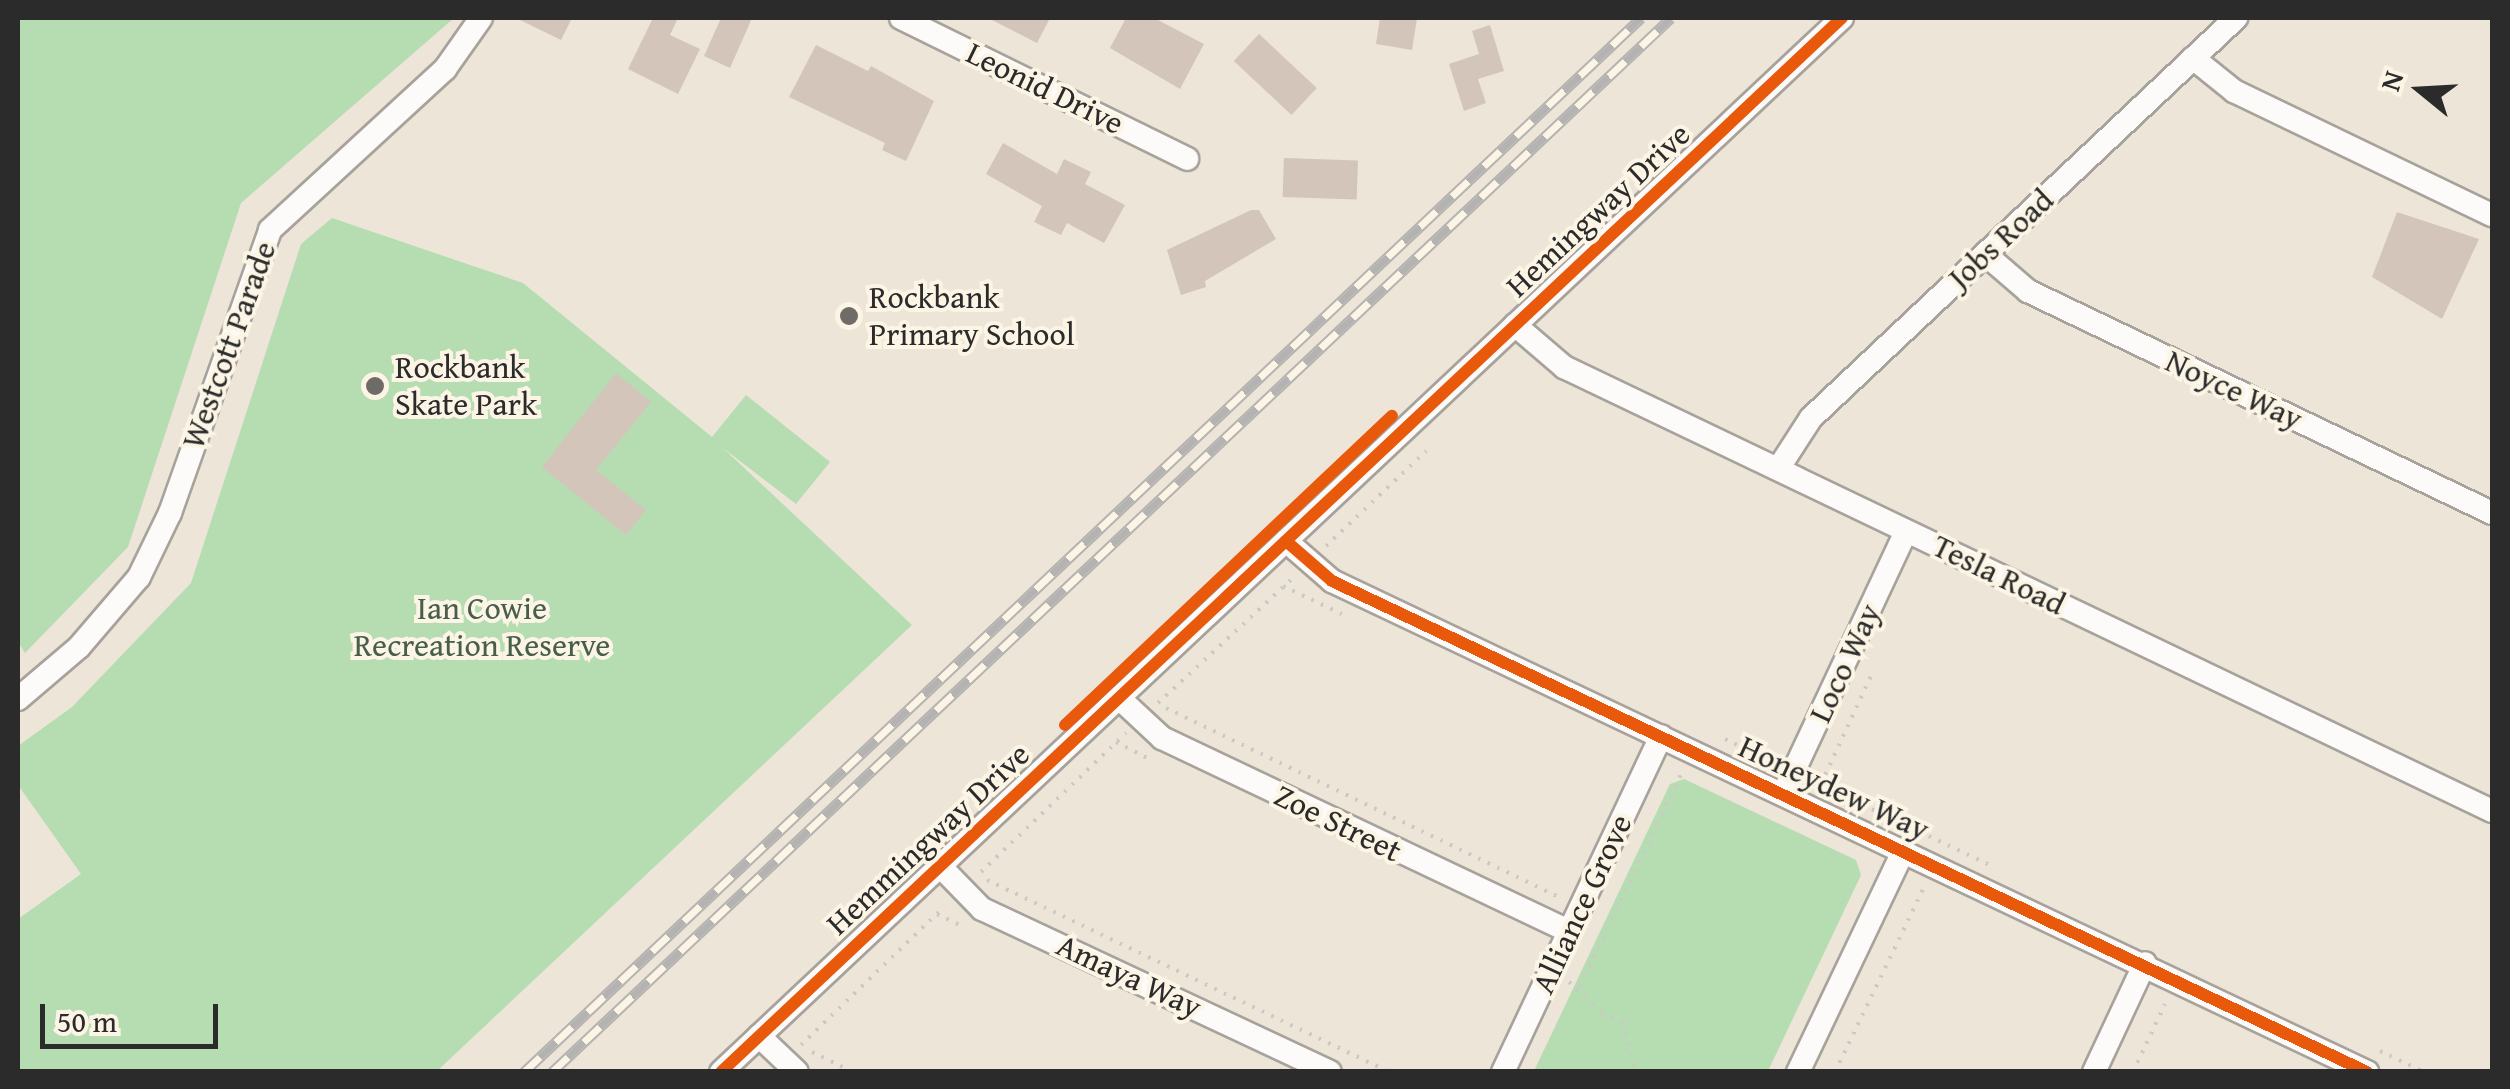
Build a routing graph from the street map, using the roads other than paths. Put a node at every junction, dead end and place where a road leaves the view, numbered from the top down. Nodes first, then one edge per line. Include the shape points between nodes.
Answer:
1 (481, 18) edge
2 (904, 18) edge
3 (1842, 18) edge
4 (2236, 18) edge
5 (2193, 58) junction
6 (1187, 159) dead end
7 (2492, 215) edge
8 (1985, 254) junction
9 (1515, 326) junction
10 (1392, 442) joint
11 (1778, 469) junction
12 (2492, 512) edge
13 (1906, 531) junction
14 (1286, 541) junction
15 (1119, 698) junction
16 (18, 699) edge
17 (1661, 736) junction
18 (1783, 794) junction
19 (2492, 811) edge
20 (1903, 852) junction
21 (940, 866) junction
22 (1569, 932) junction
23 (2146, 963) junction
24 (760, 1036) junction
25 (721, 1072) edge
26 (797, 1072) edge
27 (1330, 1072) edge
28 (1503, 1072) edge
29 (1798, 1072) edge
30 (2094, 1072) edge
31 (2367, 1072) edge

1 - 16 street, Westcott Parade via 445,69 270,230 170,512 140,577 79,647
2 - 6 street, Leonid Drive
3 - 9 street, Hemingway Drive
4 - 5 street, Jobs Road
5 - 7 street via 2234,91
5 - 8 street, Jobs Road
8 - 11 street, Jobs Road via 1811,418
8 - 12 street, Noyce Way via 2028,291
9 - 10 street, Hemingway Drive
9 - 11 street, Tesla Road via 1564,367
10 - 14 street, Hemmingway Drive
11 - 13 street, Tesla Road
13 - 18 street, Loco Way
13 - 19 street, Tesla Road
14 - 15 street, Hemmingway Drive
14 - 17 street, Honeydew Way via 1308,564
15 - 21 street, Hemmingway Drive
15 - 22 street, Zoe Street via 1162,738
17 - 18 street, Honeydew Way
17 - 22 street, Alliance Grove
18 - 20 street, Honeydew Way
20 - 23 street, Honeydew Way
20 - 29 street
21 - 24 street, Hemmingway Drive
21 - 27 street, Amaya Way via 982,909
22 - 28 street, Alliance Grove
23 - 30 street
23 - 31 street, Honeydew Way
24 - 25 street, Hemmingway Drive
24 - 26 street

